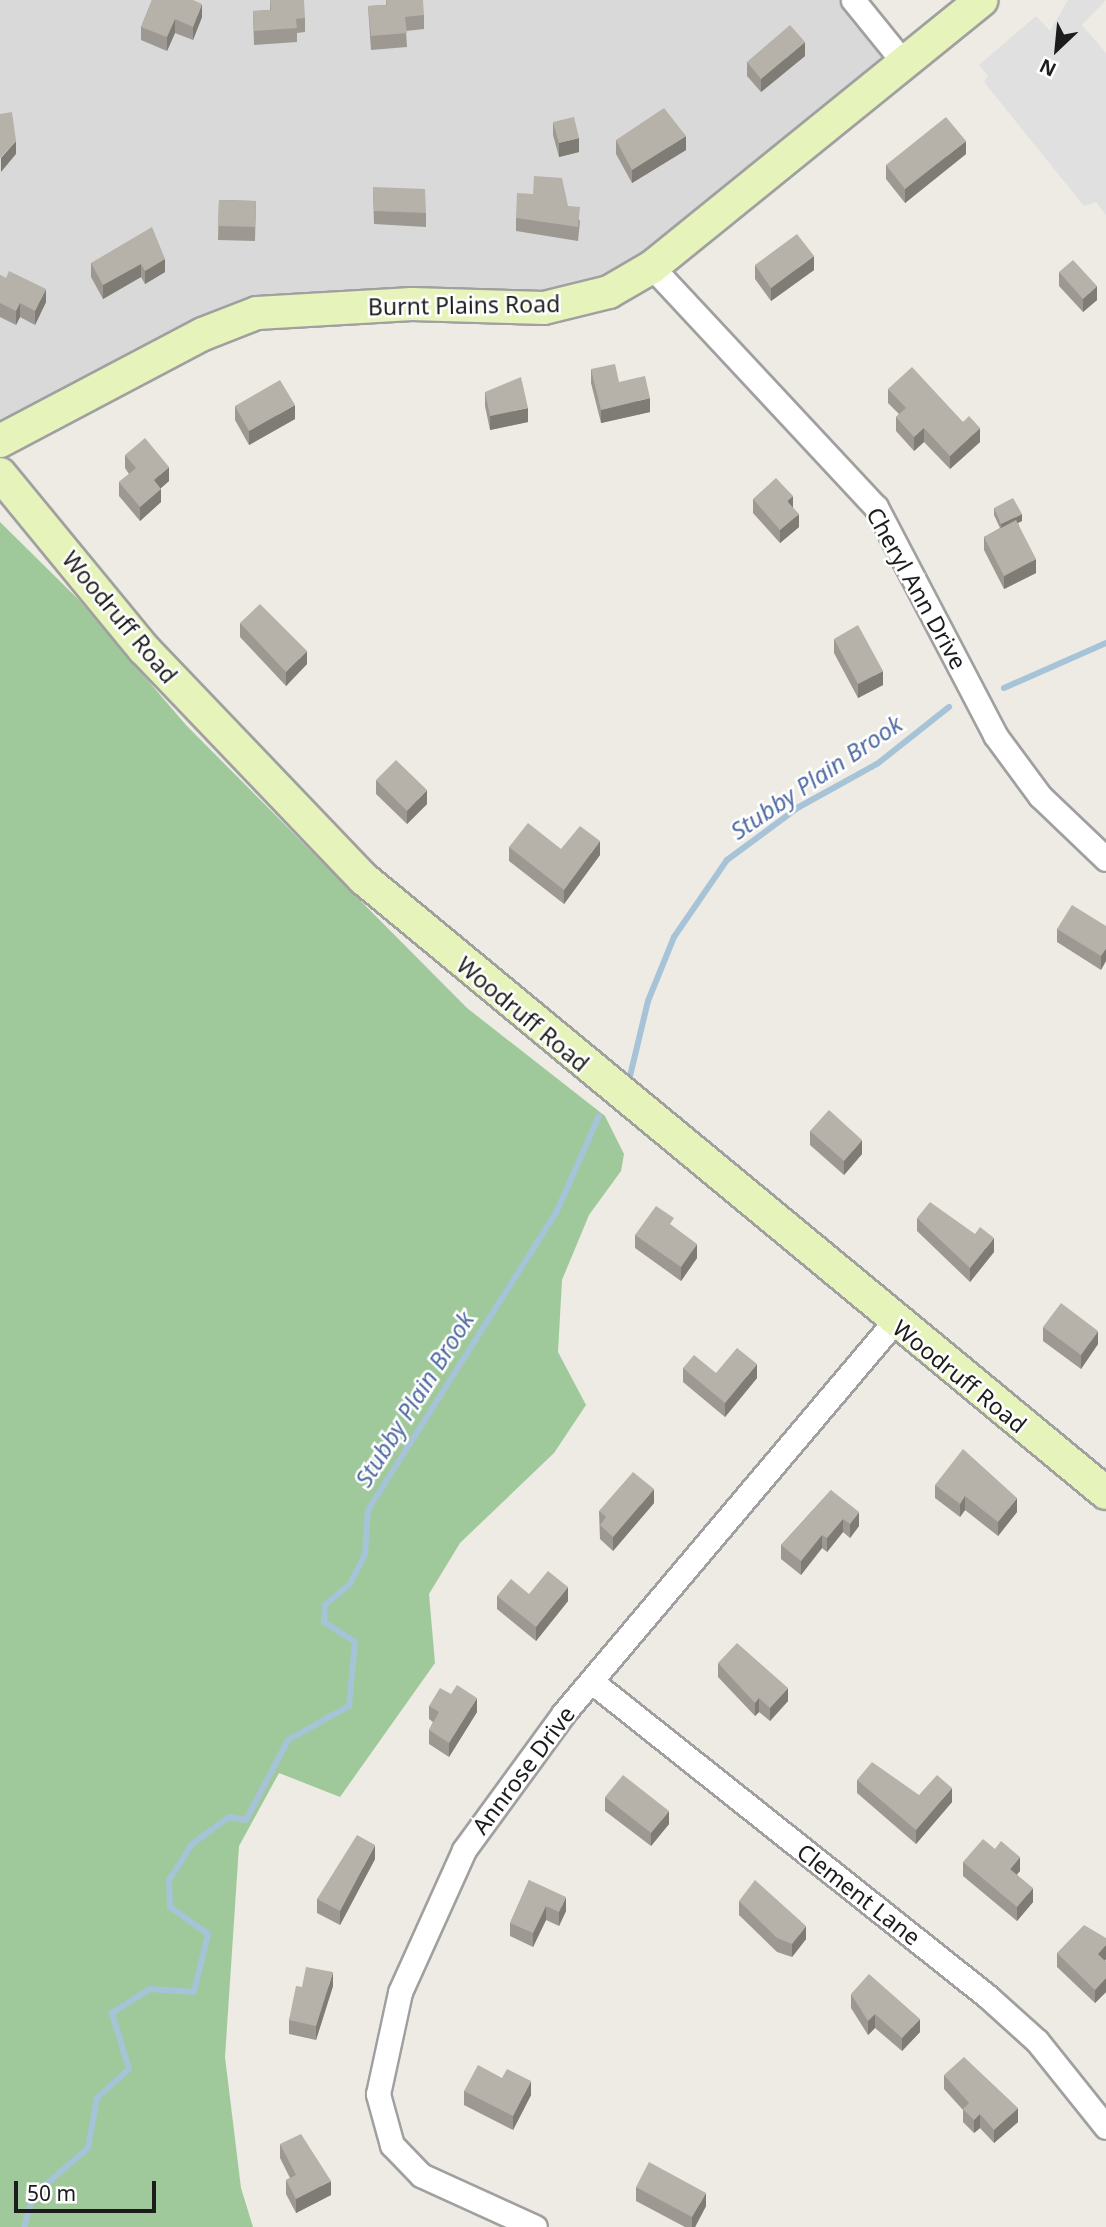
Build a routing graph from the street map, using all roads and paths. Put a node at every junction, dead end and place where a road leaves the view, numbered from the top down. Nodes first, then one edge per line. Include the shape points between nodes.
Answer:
1 (853, 0) edge
2 (982, 0) edge
3 (904, 63) junction
4 (652, 267) junction
5 (0, 441) edge
6 (0, 474) edge
7 (1106, 859) edge
8 (894, 1322) junction
9 (1106, 1493) edge
10 (591, 1681) junction
11 (1106, 2127) edge
12 (535, 2227) edge

1 - 3 street
2 - 3 street, Burnt Plains Road
3 - 4 street, Burnt Plains Road
4 - 5 street, Burnt Plains Road via 610,292 544,308 412,304 257,313 203,334
4 - 7 street, Cheryl Ann Drive via 876,507 995,736 1040,796
6 - 8 street, Woodruff Road via 153,659 363,878
8 - 9 street, Woodruff Road
8 - 10 street, Annrose Drive
10 - 11 street, Clement Lane via 987,1996 1045,2049
10 - 12 street, Annrose Drive via 464,1850 400,1992 379,2078 386,2134 410,2167

